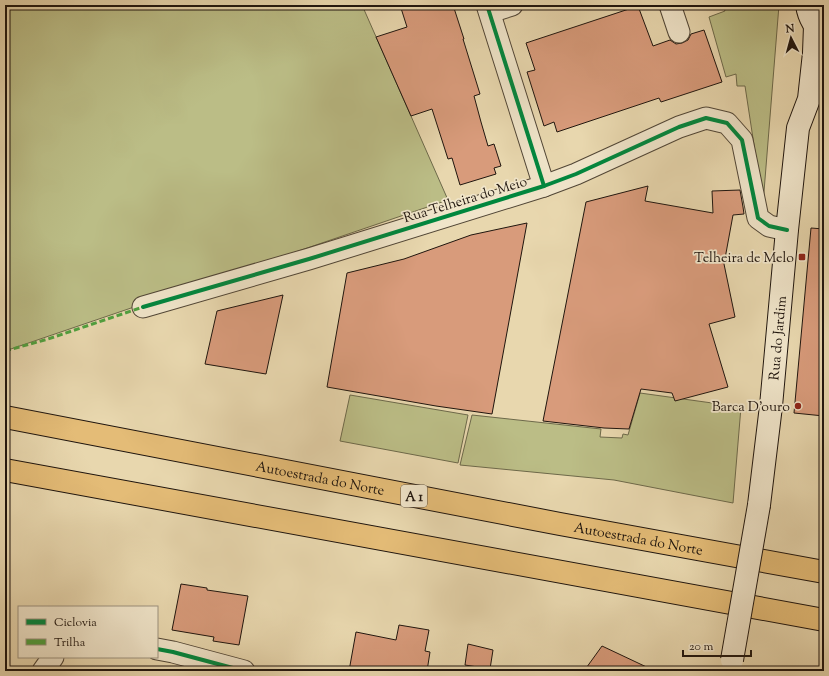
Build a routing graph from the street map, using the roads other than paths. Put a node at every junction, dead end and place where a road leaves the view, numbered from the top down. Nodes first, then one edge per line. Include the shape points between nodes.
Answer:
1 (512, 5) edge
2 (670, 5) edge
3 (807, 5) edge
4 (488, 8) edge
5 (819, 31) edge
6 (679, 32) dead end
7 (816, 92) edge
8 (544, 186) junction
9 (787, 230) junction
10 (143, 307) dead end
11 (5, 417) edge
12 (5, 470) edge
13 (824, 572) edge
14 (824, 620) edge
15 (158, 649) edge
16 (52, 658) edge
17 (730, 665) edge
18 (43, 671) edge
19 (244, 671) edge

1 - 4 street
2 - 6 street
3 - 5 main road via 808,13
4 - 8 street
5 - 7 main road, Rua do Jardim via 814,52
7 - 9 main road, Rua do Jardim via 798,128
8 - 9 street, Rua Telheira do Meio via 679,127 706,118 727,123 742,140 758,218 770,226
8 - 10 street, Rua Telheira do Meio
9 - 17 main road, Rua do Jardim, bridge via 759,505
11 - 13 highway, Autoestrada do Norte / A 1
12 - 14 highway
15 - 19 street
16 - 18 street

